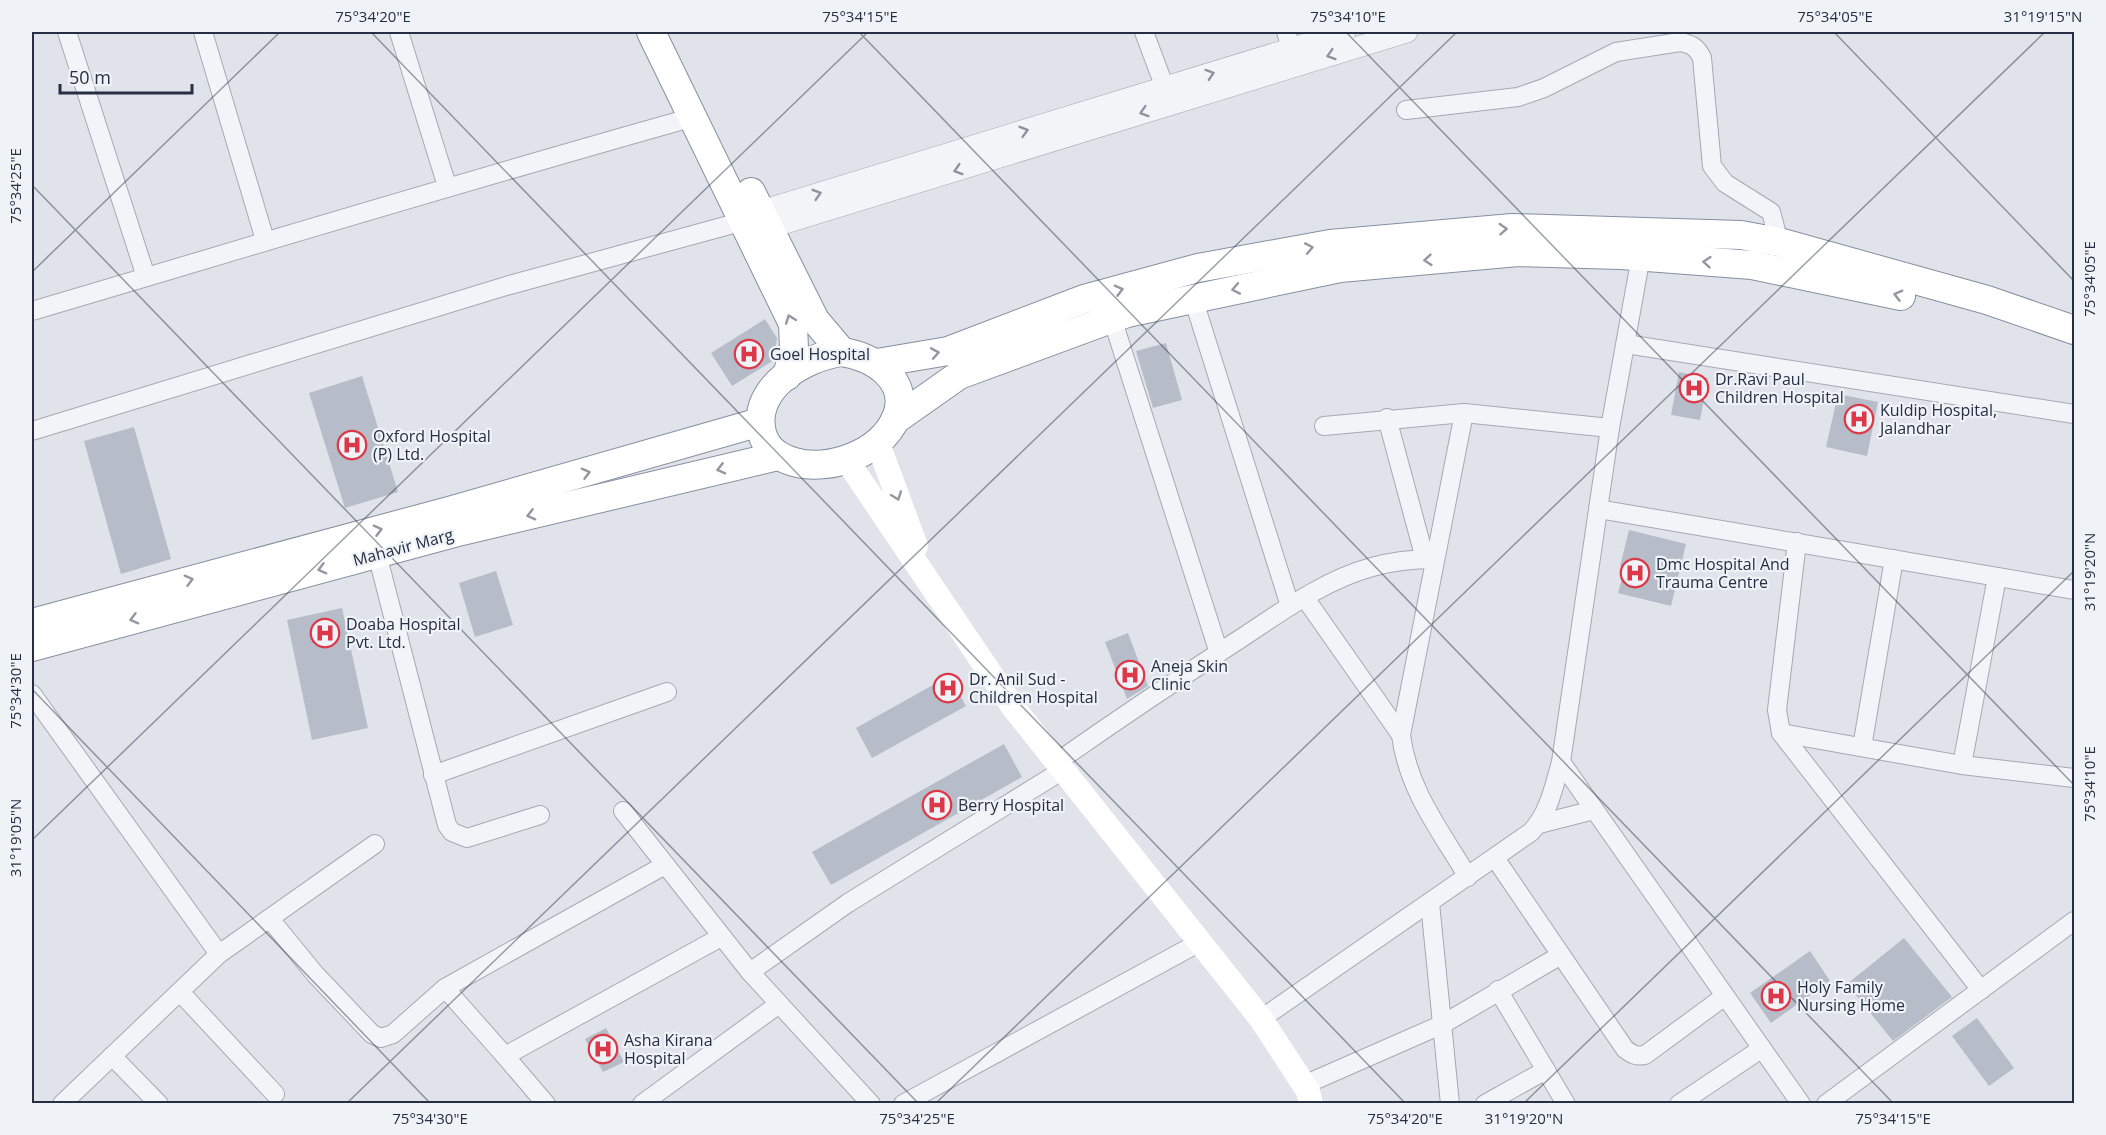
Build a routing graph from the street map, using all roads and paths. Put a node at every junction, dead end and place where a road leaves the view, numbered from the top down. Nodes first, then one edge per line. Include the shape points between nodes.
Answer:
1 (67, 32) edge
2 (203, 32) edge
3 (399, 32) edge
4 (651, 32) edge
5 (672, 32) edge
6 (1144, 32) edge
7 (1345, 32) edge
8 (1407, 32) edge
9 (1291, 48) edge
10 (1165, 88) junction
11 (1406, 110) dead end
12 (694, 117) junction
13 (447, 186) junction
14 (758, 220) junction
15 (265, 240) junction
16 (1779, 242) junction
17 (1641, 256) junction
18 (146, 277) junction
19 (1193, 298) junction
20 (32, 311) edge
21 (1112, 318) junction
22 (2074, 330) edge
23 (1626, 344) junction
24 (2074, 350) edge
25 (842, 352) junction
26 (877, 363) junction
27 (787, 376) junction
28 (1464, 413) junction
29 (2074, 414) edge
30 (1387, 418) junction
31 (760, 422) junction
32 (1324, 426) dead end
33 (1610, 428) junction
34 (32, 431) edge
35 (886, 431) junction
36 (778, 456) junction
37 (846, 459) junction
38 (1598, 509) junction
39 (1797, 542) junction
40 (377, 554) junction
41 (1430, 559) junction
42 (1894, 559) junction
43 (1997, 577) junction
44 (930, 584) junction
45 (2074, 590) edge
46 (1297, 602) junction
47 (32, 623) edge
48 (32, 647) edge
49 (1219, 652) junction
50 (667, 692) dead end
51 (32, 694) edge
52 (1781, 733) junction
53 (1401, 735) junction
54 (1862, 747) junction
55 (1561, 762) junction
56 (1962, 765) junction
57 (1060, 766) junction
58 (433, 775) junction
59 (2074, 778) edge
60 (1594, 810) junction
61 (623, 811) dead end
62 (540, 815) dead end
63 (1539, 824) junction
64 (375, 844) dead end
65 (1495, 858) junction
66 (665, 865) junction
67 (1468, 877) junction
68 (1430, 903) junction
69 (270, 919) junction
70 (2074, 921) edge
71 (721, 937) junction
72 (1200, 942) junction
73 (219, 954) junction
74 (1561, 955) junction
75 (750, 972) junction
76 (445, 988) junction
77 (1498, 990) junction
78 (1982, 990) junction
79 (180, 992) junction
80 (1725, 996) junction
81 (779, 1004) junction
82 (1261, 1019) junction
83 (1443, 1024) junction
84 (1761, 1049) junction
85 (112, 1056) junction
86 (505, 1056) junction
87 (1546, 1070) junction
88 (275, 1094) dead end
89 (1308, 1094) edge
90 (863, 1101) edge
91 (62, 1104) edge
92 (159, 1104) edge
93 (546, 1104) edge
94 (642, 1104) edge
95 (903, 1104) edge
96 (1450, 1104) edge
97 (1485, 1104) edge
98 (1566, 1104) edge
99 (1679, 1104) edge
100 (1801, 1104) edge
101 (1826, 1104) edge

1 - 18 street
2 - 15 street
3 - 13 street
4 - 12 highway
5 - 14 highway
6 - 10 street
7 - 9 street
8 -> 9 street
10 -> 9 street
9 -> 14 street
14 -> 10 street
11 - 16 street via 1518,97 1616,52 1680,42 1690,44 1702,58 1712,166 1725,183 1771,212
12 - 13 street
12 - 14 highway
13 - 15 street via 323,227
14 - 25 highway via 815,320
27 -> 14 highway via 794,349 793,324
14 - 34 street via 506,286
15 - 18 street
16 - 22 highway via 1987,300
26 -> 16 highway via 948,351 1084,299 1198,268 1330,244 1512,228 1741,235
17 -> 19 highway via 1518,252 1340,268
17 - 23 street
24 -> 17 highway via 1989,320 1873,288 1752,265
18 - 20 street
19 - 21 highway
19 - 46 street
21 - 35 highway via 959,375
21 - 49 street
23 - 29 street
23 - 33 street
25 - 26 highway via 861,354
25 - 27 highway via 806,361
26 - 35 highway via 897,390 899,406
27 - 31 highway via 761,407
28 - 30 street
28 - 33 street
28 - 41 street
30 - 32 street
30 - 41 street
31 - 36 highway via 764,439
47 -> 31 highway, Mahavir Marg via 449,511
33 - 38 street
35 - 37 highway
35 -> 44 main road
36 - 37 highway via 807,466
36 -> 40 highway, Mahavir Marg
37 - 44 main road
38 - 39 street
38 - 55 street
39 - 42 street
39 - 52 street via 1777,710
40 -> 48 highway, Mahavir Marg
40 - 58 street
41 - 46 street via 1371,567
41 - 53 street
42 - 43 street
42 - 54 street
43 - 45 street
43 - 56 street
44 - 57 main road via 1013,706
46 - 49 street
46 - 53 street
49 - 57 street
50 - 58 street
51 - 73 street
52 - 54 street
52 - 78 street
53 - 67 street via 1411,781
54 - 56 street
55 - 60 street
55 - 63 street
56 - 59 street
57 - 72 main road
57 - 75 street via 848,903
58 - 62 street via 447,825 459,837 467,838
60 - 63 street
60 - 80 street
61 - 66 street
63 - 65 street
64 - 69 street
65 - 67 street
65 - 74 street
66 - 71 street
66 - 76 street
67 - 68 street
68 - 82 street
68 - 83 street
69 - 73 street
69 - 76 street via 315,974 372,1034 381,1038 393,1034
70 - 78 street
71 - 75 street
71 - 86 street
72 - 82 main road
72 - 95 street
73 - 79 street
74 - 77 street
74 - 80 street via 1625,1049 1638,1056 1645,1055
75 - 81 street
76 - 86 street
77 - 83 street
77 - 87 street
78 - 101 street
79 - 85 street
79 - 88 street
80 - 84 street
81 - 90 street
81 - 94 street
82 - 89 main road
83 - 89 street
83 - 96 street
84 - 99 street
84 - 100 street
85 - 91 street
85 - 92 street
86 - 93 street
87 - 97 street
87 - 98 street

